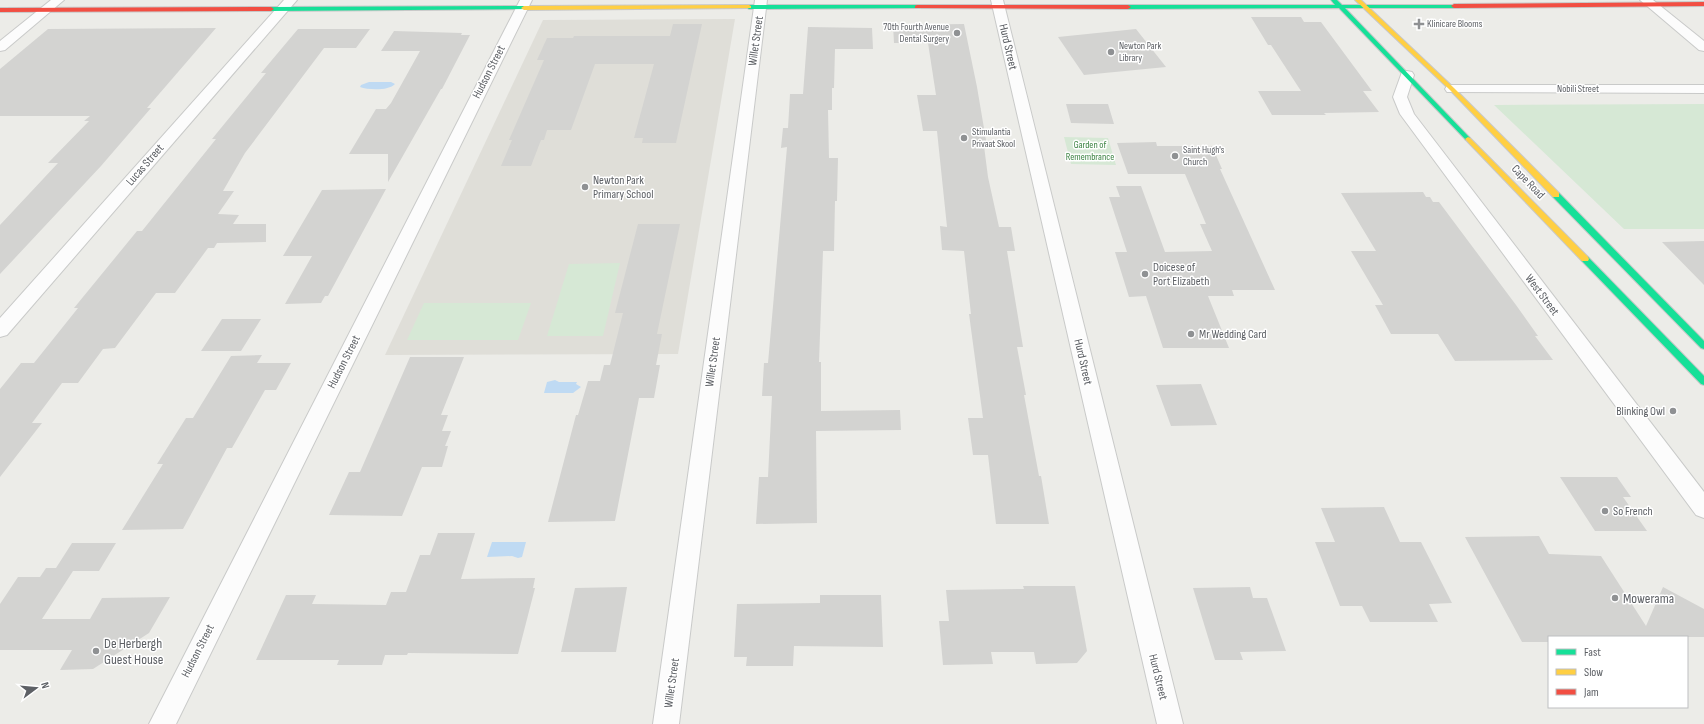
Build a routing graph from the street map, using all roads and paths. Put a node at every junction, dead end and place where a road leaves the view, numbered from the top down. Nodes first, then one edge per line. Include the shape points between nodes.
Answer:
1 (58, 0) edge
2 (1358, 0) edge
3 (1649, 2) edge
4 (998, 3) edge
5 (1337, 3) edge
6 (524, 4) edge
7 (761, 4) edge
8 (1704, 4) edge
9 (287, 5) edge
10 (1366, 6) junction
11 (0, 10) edge
12 (45, 10) junction
13 (0, 47) edge
14 (1704, 47) edge
15 (1407, 74) junction
16 (1704, 88) edge
17 (1452, 89) junction
18 (0, 330) edge
19 (1704, 346) edge
20 (1704, 382) edge
21 (1704, 509) edge
22 (162, 724) edge
23 (666, 724) edge
24 (1170, 724) edge

1 - 12 street
2 - 10 street, Cape Road
3 - 8 street
3 - 10 street
3 - 14 street
4 - 5 street
4 - 7 street
4 - 24 street, Hurd Street
5 - 10 street
5 - 15 street, Cape Road
6 - 7 street
6 - 9 street
6 - 22 street, Hudson Street
7 - 23 street, Willet Street
9 - 12 street
9 - 18 street, Lucas Street
10 - 17 street, Cape Road
11 - 12 street
12 - 13 street
15 - 20 street, Cape Road
15 - 21 street, West Street via 1400,102 1412,121
16 - 17 street, Nobili Street
17 - 19 street, Cape Road

